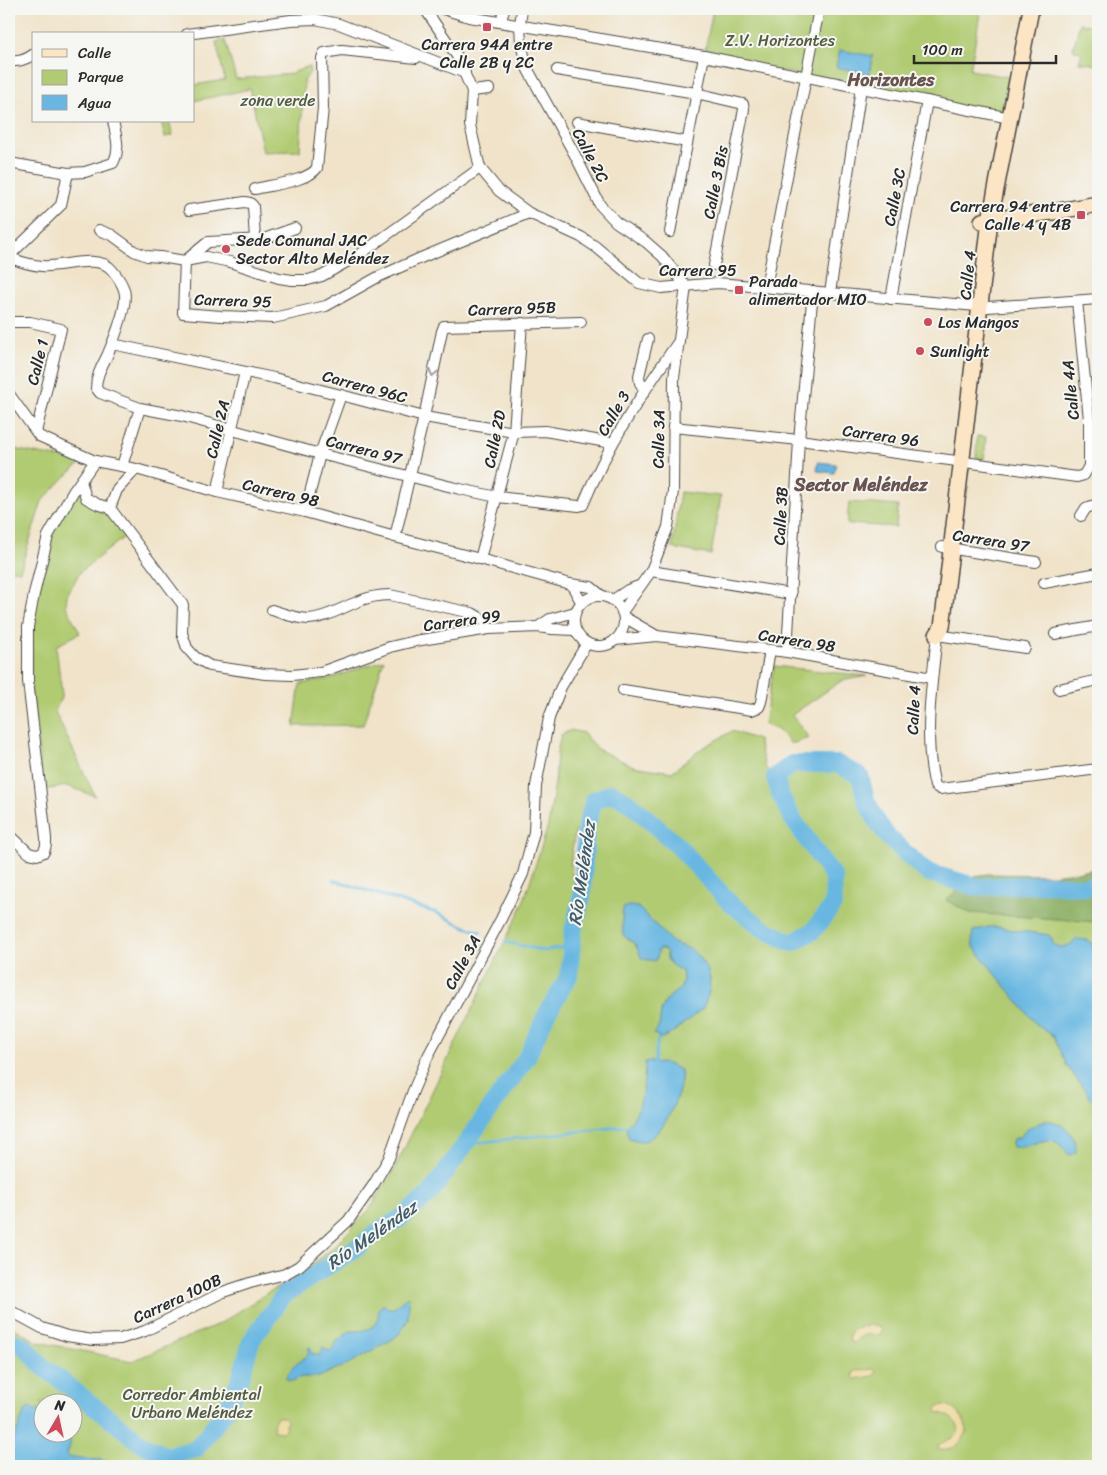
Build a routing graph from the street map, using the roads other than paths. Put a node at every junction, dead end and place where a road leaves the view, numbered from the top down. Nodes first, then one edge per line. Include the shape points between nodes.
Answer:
1 (424, 9) edge
2 (443, 9) edge
3 (504, 9) edge
4 (522, 9) edge
5 (820, 9) edge
6 (1020, 9) edge
7 (1031, 9) edge
8 (501, 22) junction
9 (520, 25) junction
10 (195, 33) edge
11 (32, 55) edge
12 (704, 56) junction
13 (430, 59) junction
14 (9, 60) edge
15 (557, 70) dead end
16 (465, 73) junction
17 (806, 76) junction
18 (861, 88) junction
19 (489, 89) dead end
20 (472, 91) junction
21 (696, 92) junction
22 (927, 101) junction
23 (1005, 117) junction
24 (113, 122) edge
25 (577, 122) dead end
26 (687, 142) junction
27 (9, 163) edge
28 (480, 168) junction
29 (68, 173) junction
30 (255, 189) dead end
31 (1098, 204) edge
32 (189, 210) dead end
33 (529, 213) junction
34 (986, 220) junction
35 (294, 228) dead end
36 (99, 230) dead end
37 (670, 232) dead end
38 (255, 240) junction
39 (9, 256) edge
40 (184, 261) junction
41 (714, 265) dead end
42 (686, 286) junction
43 (766, 286) junction
44 (813, 291) junction
45 (830, 293) junction
46 (891, 299) junction
47 (1098, 299) edge
48 (1076, 301) junction
49 (976, 306) junction
50 (9, 322) edge
51 (581, 322) dead end
52 (522, 323) junction
53 (648, 339) dead end
54 (678, 341) junction
55 (112, 344) junction
56 (245, 372) junction
57 (644, 389) junction
58 (9, 394) edge
59 (341, 394) junction
60 (140, 408) junction
61 (424, 417) junction
62 (673, 427) junction
63 (232, 430) junction
64 (36, 432) junction
65 (514, 432) junction
66 (799, 440) junction
67 (612, 443) junction
68 (320, 454) junction
69 (95, 461) junction
70 (957, 461) junction
71 (122, 466) junction
72 (136, 469) junction
73 (1084, 475) joint
74 (410, 476) junction
75 (81, 481) junction
76 (217, 492) junction
77 (70, 497) junction
78 (497, 497) junction
79 (86, 498) junction
80 (1098, 504) edge
81 (583, 505) joint
82 (110, 508) junction
83 (305, 512) junction
84 (1081, 516) dead end
85 (395, 538) junction
86 (947, 548) junction
87 (480, 559) junction
88 (1036, 562) dead end
89 (651, 571) junction
90 (1098, 573) edge
91 (1044, 583) dead end
92 (570, 584) junction
93 (639, 586) junction
94 (791, 594) junction
95 (602, 596) junction
96 (613, 600) junction
97 (582, 602) junction
98 (272, 610) dead end
99 (575, 612) junction
100 (623, 614) junction
101 (1098, 626) edge
102 (538, 627) junction
103 (490, 629) junction
104 (575, 630) junction
105 (1055, 634) dead end
106 (937, 635) junction
107 (657, 636) junction
108 (615, 640) junction
109 (587, 643) junction
110 (1025, 648) dead end
111 (770, 650) junction
112 (787, 652) junction
113 (932, 678) junction
114 (1098, 680) edge
115 (1059, 689) dead end
116 (622, 690) dead end
117 (1098, 769) edge
118 (9, 834) edge
119 (299, 1266) joint
120 (9, 1310) edge

1 - 16 street
2 - 8 street
3 - 8 street
4 - 9 street, Calle 2C
5 - 17 street
6 - 23 street, Calle 4
7 - 23 street, Calle 4
8 - 9 street
9 - 12 street
9 - 42 street, Calle 2C via 527,68 600,205 616,222 662,256
10 - 13 street via 315,19 339,24
11 - 14 street
12 - 17 street
12 - 21 street
13 - 16 street
13 - 30 street via 342,50 324,53 317,168 306,177
15 - 21 street
16 - 20 street
17 - 18 street
17 - 43 street
18 - 22 street
18 - 45 street
19 - 20 street
20 - 28 street via 470,125
21 - 26 street
21 - 41 street, Calle 3 Bis via 743,104 744,109
22 - 23 street
22 - 46 street, Calle 3C
23 - 34 street, Calle 4
24 - 29 street via 117,155 113,162 85,172
25 - 26 street
26 - 37 street
27 - 29 street
28 - 33 street, Carrera 95 via 499,191
28 - 40 street via 359,255 322,276 292,280 206,257
29 - 39 street via 61,205
31 - 34 street
32 - 38 street via 250,203 253,206
33 - 40 street, Carrera 95 via 387,273 326,306 273,318 183,313
33 - 42 street, Carrera 95 via 581,237 639,283 661,288
34 - 49 street, Calle 4
35 - 38 street
36 - 40 street via 147,256
38 - 40 street via 208,242
39 - 55 street via 24,264 44,266 98,262 110,266 125,291 125,304
42 - 43 street, Carrera 95 via 718,283
42 - 54 street, Calle 3A
43 - 44 street, Carrera 95
44 - 45 street, Carrera 95
44 - 66 street, Calle 3B
45 - 46 street, Carrera 95
46 - 49 street, Carrera 95
47 - 48 street, Carrera 95
48 - 49 street, Carrera 95
48 - 73 street, Calle 4A via 1089,419 1089,466
49 - 70 street, Calle 4
50 - 64 street, Calle 1 via 30,322 61,329
51 - 52 street, Carrera 95B
52 -> 61 street, Carrera 95B via 444,326
52 - 65 street, Calle 2D
53 - 57 street via 639,376
54 - 57 street, Calle 3
54 - 62 street, Calle 3A
55 - 56 street, Carrera 96C
55 - 60 street, Carrera 97 via 96,379 96,388 100,394
56 - 59 street, Carrera 96C
56 - 63 street, Calle 2A
57 - 67 street, Calle 3
58 - 64 street, Carrera 98
59 - 61 street, Carrera 96C
59 - 68 street
60 - 63 street, Carrera 97
60 - 71 street
61 - 65 street, Carrera 96C
61 - 74 street
62 - 66 street, Carrera 96
62 - 89 street, Calle 3A via 673,491 668,527
63 - 68 street, Carrera 97
63 - 76 street, Calle 2A
64 - 69 street, Carrera 98
65 - 67 street, Carrera 96C via 545,432
65 - 78 street, Calle 2D
66 - 70 street, Carrera 96
66 - 94 street, Calle 3B
67 - 81 street, Calle 3
68 - 74 street, Carrera 97
68 - 83 street
69 - 71 street, Carrera 98
69 - 75 street
70 - 73 street, Carrera 96 via 1077,477
70 - 86 street, Calle 4
71 - 72 street, Carrera 98
72 - 76 street, Carrera 98
72 - 82 street via 117,490
74 - 78 street, Carrera 97
74 - 85 street
75 - 77 street
75 - 79 street
76 - 83 street, Carrera 98
77 - 79 street
77 - 118 street via 48,536 28,627 28,681 46,838 44,852 37,855 29,853
78 - 81 street, Carrera 97
78 - 87 street, Calle 2D
79 - 82 street
80 - 84 street via 1086,508
82 - 103 street, Carrera 99 via 183,605 182,633 187,648 210,666 265,674 321,672 390,647
83 - 85 street, Carrera 98
85 - 87 street, Carrera 98
86 - 88 street, Carrera 97
86 - 106 street, Calle 4 via 942,628
87 - 92 street, Carrera 98
89 - 93 street, Calle 3A
89 - 94 street
90 - 91 street
92 - 95 street, Carrera 98 via 591,587
92 - 97 street
93 - 96 street, Calle 3A
93 - 100 street, Calle 3A
94 - 112 street, Calle 3B
95 - 96 street
95 - 97 street via 593,596
96 - 100 street
97 - 99 street
98 - 103 street via 310,619 334,613 357,601 390,594 472,613 484,620
99 - 102 street, Carrera 99 via 550,619
99 - 104 street
100 - 107 street, Carrera 98
100 - 108 street via 623,628
101 - 105 street
102 - 103 street, Carrera 99
102 - 104 street, Carrera 99
104 - 109 street
106 - 110 street
106 - 113 street, Calle 4
107 - 108 street, Carrera 98
107 - 111 street, Carrera 98
108 - 109 street via 602,646
109 - 119 street, Calle 3A via 561,687 549,718 536,786 534,832 523,874 428,1056 389,1158 348,1221
111 - 112 street, Carrera 98
111 - 116 street via 761,702 752,710
112 - 113 street, Carrera 98
113 - 117 street, Calle 4 via 929,738 934,786 940,789
114 - 115 street
119 - 120 street, Carrera 100B via 286,1274 223,1292 145,1331 120,1339 93,1340 67,1336 42,1328

